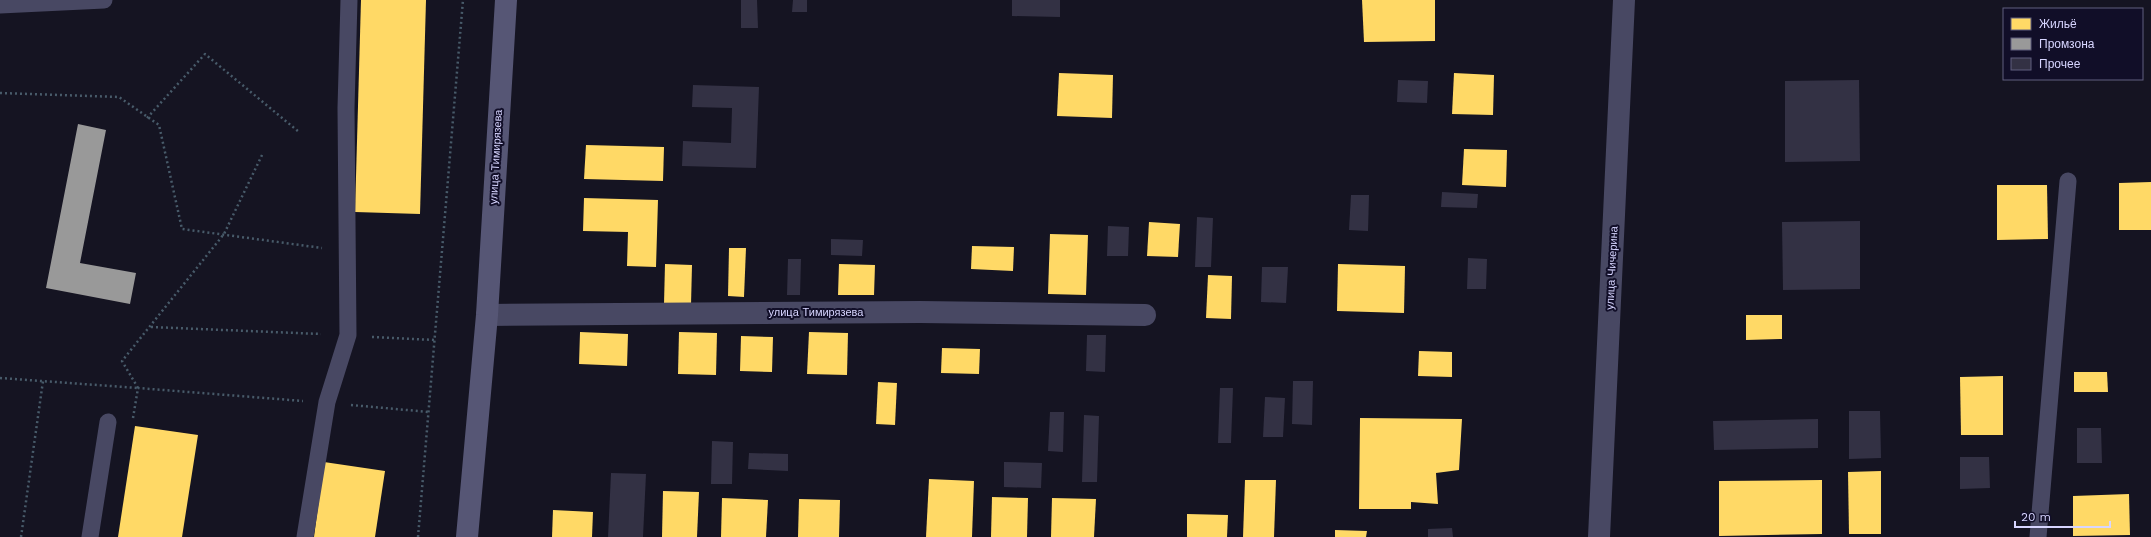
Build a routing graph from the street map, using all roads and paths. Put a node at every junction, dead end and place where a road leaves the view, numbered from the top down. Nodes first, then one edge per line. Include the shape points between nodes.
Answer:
1 (104, 0) edge
2 (349, 0) edge
3 (463, 0) edge
4 (506, 0) edge
5 (1624, 0) edge
6 (0, 5) edge
7 (0, 92) edge
8 (147, 118) junction
9 (299, 132) dead end
10 (263, 153) dead end
11 (2068, 181) dead end
12 (224, 234) junction
13 (325, 248) dead end
14 (487, 315) junction
15 (1145, 315) dead end
16 (150, 327) junction
17 (348, 335) junction
18 (435, 340) junction
19 (0, 378) edge
20 (42, 381) junction
21 (138, 388) junction
22 (327, 402) junction
23 (429, 412) junction
24 (133, 420) dead end
25 (108, 422) dead end
26 (20, 537) edge
27 (90, 537) edge
28 (305, 537) edge
29 (418, 537) edge
30 (467, 537) edge
31 (1599, 537) edge
32 (2038, 537) edge

1 - 6 lane
2 - 17 lane via 346,108
3 - 18 path
4 - 14 street, улица Тимирязева
5 - 31 street, улица Чичерина
7 - 8 path via 118,97
8 - 9 path via 205,54
8 - 12 path via 159,125 182,229
10 - 12 path
11 - 32 lane
12 - 13 path
12 - 16 path
14 - 15 street, улица Тимирязева via 920,312
14 - 30 street, улица Тимирязева
16 - 17 path
16 - 21 path via 122,361
17 - 18 path
17 - 22 lane
18 - 23 path
19 - 20 path
20 - 21 path
20 - 26 path
21 - 22 path
21 - 24 path
22 - 23 path
22 - 28 lane
23 - 29 path
25 - 27 lane

